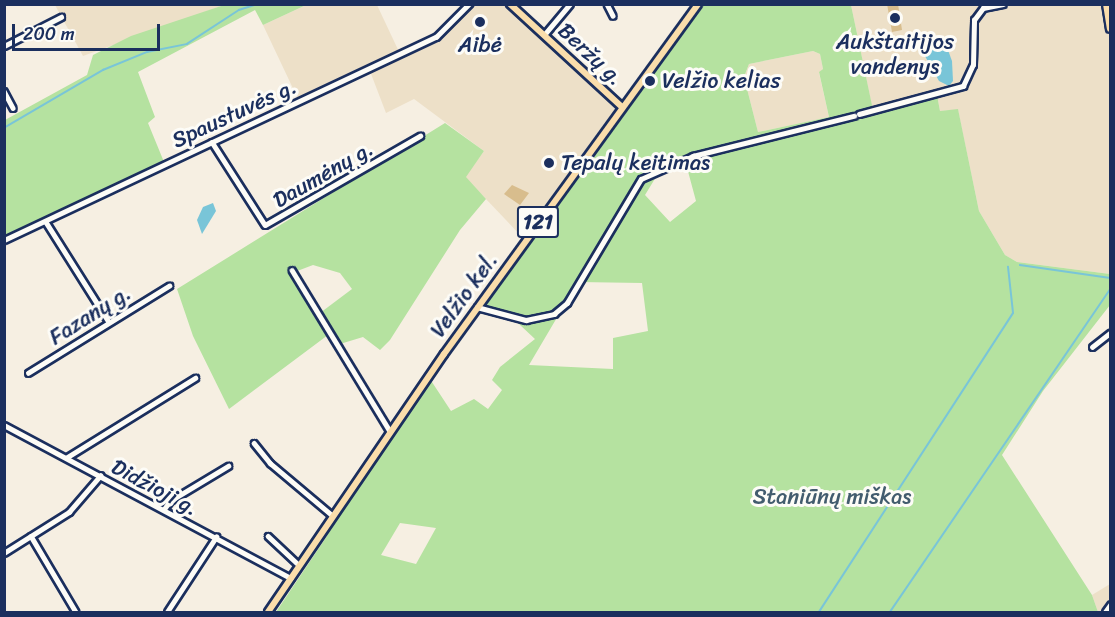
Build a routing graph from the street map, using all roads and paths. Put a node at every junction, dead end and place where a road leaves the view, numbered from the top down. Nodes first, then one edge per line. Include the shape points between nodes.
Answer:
1 (469, 4) edge
2 (510, 4) edge
3 (570, 4) edge
4 (607, 4) edge
5 (698, 4) edge
6 (1003, 4) edge
7 (1106, 4) edge
8 (613, 16) dead end
9 (61, 17) dead end
10 (1110, 29) edge
11 (544, 35) junction
12 (4, 46) edge
13 (4, 91) edge
14 (621, 106) junction
15 (13, 108) dead end
16 (420, 136) dead end
17 (212, 142) junction
18 (46, 222) junction
19 (4, 240) edge
20 (292, 270) dead end
21 (169, 286) dead end
22 (477, 307) junction
23 (109, 322) junction
24 (1110, 333) edge
25 (1092, 347) dead end
26 (28, 373) dead end
27 (195, 378) dead end
28 (4, 425) edge
29 (390, 431) junction
30 (254, 443) dead end
31 (66, 458) junction
32 (228, 466) dead end
33 (100, 476) junction
34 (164, 509) junction
35 (332, 515) junction
36 (31, 536) junction
37 (268, 536) dead end
38 (216, 537) junction
39 (4, 553) edge
40 (299, 565) junction
41 (291, 578) junction
42 (1110, 605) edge
43 (76, 612) edge
44 (167, 612) edge
45 (268, 612) edge
46 (1105, 612) edge

1 - 17 street, Spaustuvės g. via 436,37
2 - 11 main road, Beržų g.
3 - 11 street
4 - 8 street
5 - 14 main road, Velžio kel. / 121
6 - 22 street via 983,8 974,20 973,65 963,86 693,156 641,179 567,303 554,314 526,320
7 - 10 main road
9 - 12 street
11 - 14 main road, Beržų g.
13 - 15 street
14 - 22 main road, Velžio kel. / 121
16 - 17 street, Daumėnų g. via 265,225
17 - 18 street, Spaustuvės g.
18 - 19 street, Spaustuvės g.
18 - 23 street
20 - 29 street
21 - 23 street, Fazanų g.
22 - 29 main road, Velžio kel. / 121
23 - 26 street, Fazanų g.
24 - 25 street
27 - 31 street
28 - 31 street, Didžioji g.
29 - 35 main road, Velžio kel. / 121
30 - 35 street via 270,463
31 - 33 street, Didžioji g.
32 - 34 street
33 - 34 street, Didžioji g.
33 - 36 street via 77,505
34 - 38 street, Didžioji g.
35 - 40 main road, Velžio kel. / 121
36 - 39 street
36 - 43 street
37 - 40 street
38 - 41 street, Didžioji g.
38 - 44 street
40 - 41 main road, Velžio kel. / 121
41 - 45 main road, Velžio kel. / 121
42 - 46 street

